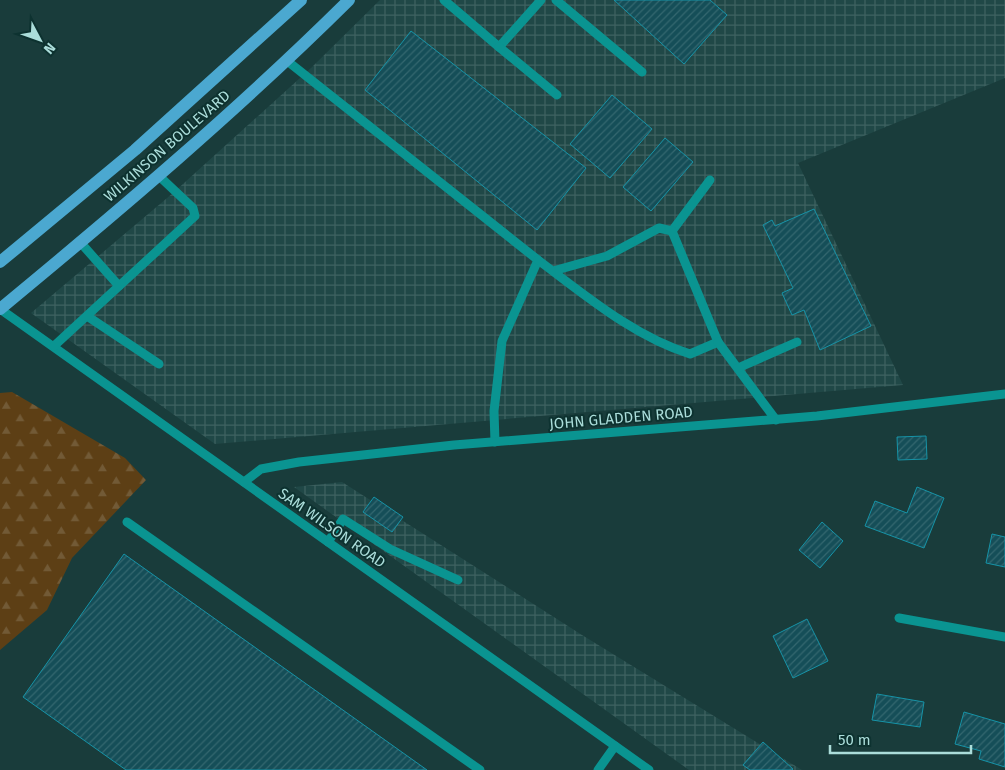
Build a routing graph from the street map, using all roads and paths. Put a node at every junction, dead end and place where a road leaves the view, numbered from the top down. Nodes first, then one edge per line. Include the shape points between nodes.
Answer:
1 (301, 0) edge
2 (348, 0) edge
3 (444, 0) edge
4 (541, 0) edge
5 (556, 0) edge
6 (499, 47) junction
7 (286, 60) junction
8 (642, 72) dead end
9 (557, 95) dead end
10 (159, 176) junction
11 (710, 180) dead end
12 (672, 231) junction
13 (80, 242) junction
14 (538, 260) junction
15 (0, 262) edge
16 (553, 271) junction
17 (119, 286) junction
18 (0, 309) edge
19 (87, 316) junction
20 (718, 342) junction
21 (797, 342) dead end
22 (54, 346) junction
23 (159, 364) dead end
24 (738, 368) junction
25 (1005, 394) edge
26 (776, 420) junction
27 (495, 442) junction
28 (244, 482) junction
29 (128, 522) dead end
30 (328, 542) junction
31 (458, 580) dead end
32 (899, 618) dead end
33 (1005, 636) edge
34 (615, 746) junction
35 (480, 770) edge
36 (598, 770) edge
37 (649, 770) edge

1 - 15 main road, WILKINSON BOULEVARD via 135,150
2 - 7 main road, WILKINSON BOULEVARD
3 - 6 street
4 - 6 street
5 - 8 street
6 - 9 street
7 - 10 main road, WILKINSON BOULEVARD
7 - 14 street
10 - 13 main road, WILKINSON BOULEVARD
10 - 17 street via 193,208 194,216
11 - 12 street
12 - 16 street via 660,228 607,256
12 - 20 street
13 - 17 street
13 - 18 main road, WILKINSON BOULEVARD
14 - 16 street
14 - 27 street via 502,341 494,411
16 - 20 street via 624,322 665,346 690,354
17 - 19 street
18 - 22 street, SAM WILSON ROAD
19 - 22 street
19 - 23 street
20 - 24 street
21 - 24 street
22 - 28 street, SAM WILSON ROAD
24 - 26 street
25 - 26 street, JOHN GLADDEN ROAD
26 - 27 street, JOHN GLADDEN ROAD
27 - 28 street, JOHN GLADDEN ROAD via 299,462 261,469
28 - 30 street, SAM WILSON ROAD
29 - 35 street
30 - 31 street via 343,519 390,549
30 - 34 street, SAM WILSON ROAD
32 - 33 street
34 - 36 street
34 - 37 street, SAM WILSON ROAD

